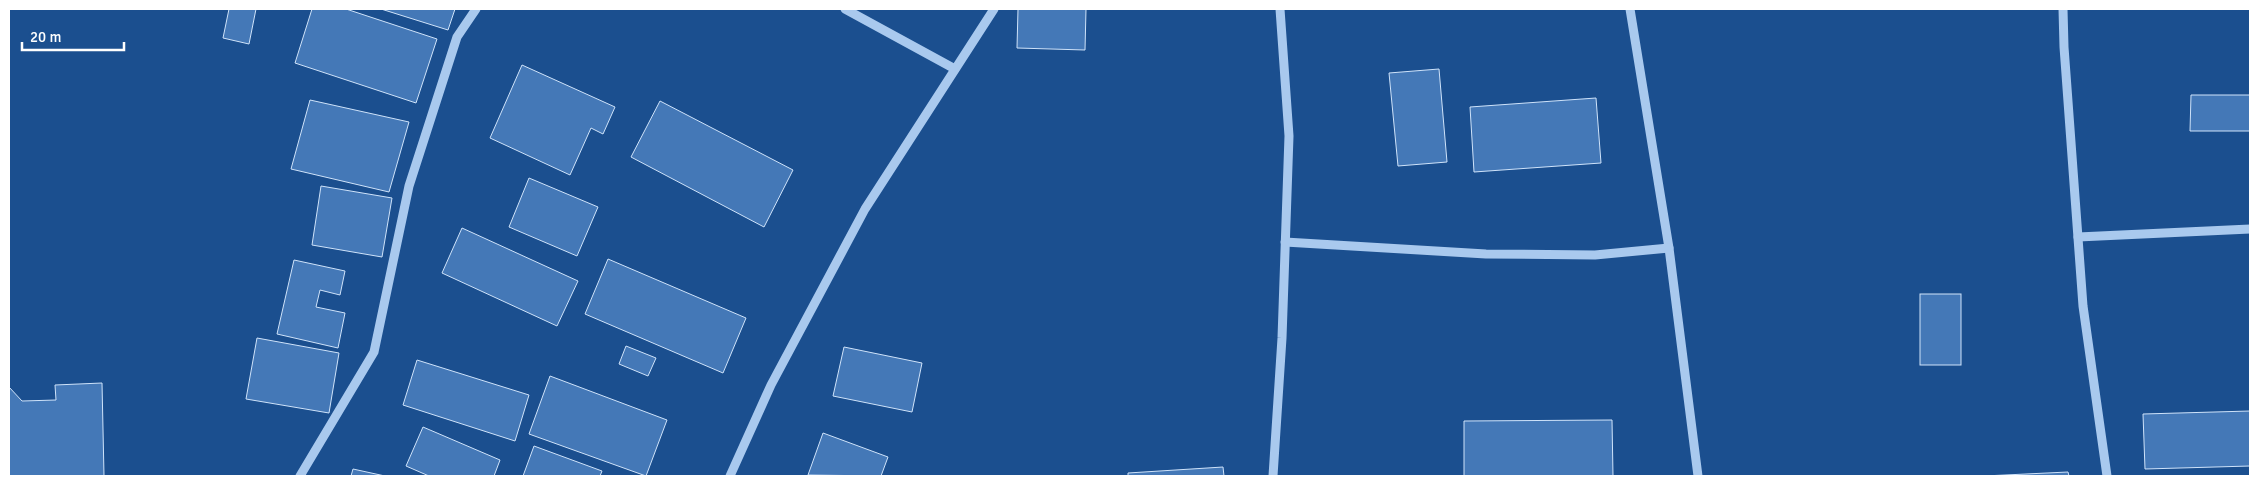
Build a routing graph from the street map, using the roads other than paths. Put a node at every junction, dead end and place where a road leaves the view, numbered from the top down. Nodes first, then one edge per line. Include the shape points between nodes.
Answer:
1 (476, 9) edge
2 (845, 9) edge
3 (994, 9) edge
4 (1280, 9) edge
5 (1630, 9) edge
6 (2063, 9) edge
7 (955, 70) junction
8 (2250, 229) edge
9 (2078, 237) junction
10 (1285, 242) junction
11 (1669, 248) junction
12 (300, 476) edge
13 (730, 476) edge
14 (1273, 476) edge
15 (1698, 476) edge
16 (2107, 476) edge

1 - 12 street via 457,37 409,186 374,352
2 - 7 street
3 - 7 street
4 - 10 street via 1289,136
5 - 11 street
6 - 9 street
7 - 13 street via 864,209 771,385
8 - 9 street
9 - 16 street via 2083,306
10 - 11 street via 1486,254 1595,255
10 - 14 street
11 - 15 street

